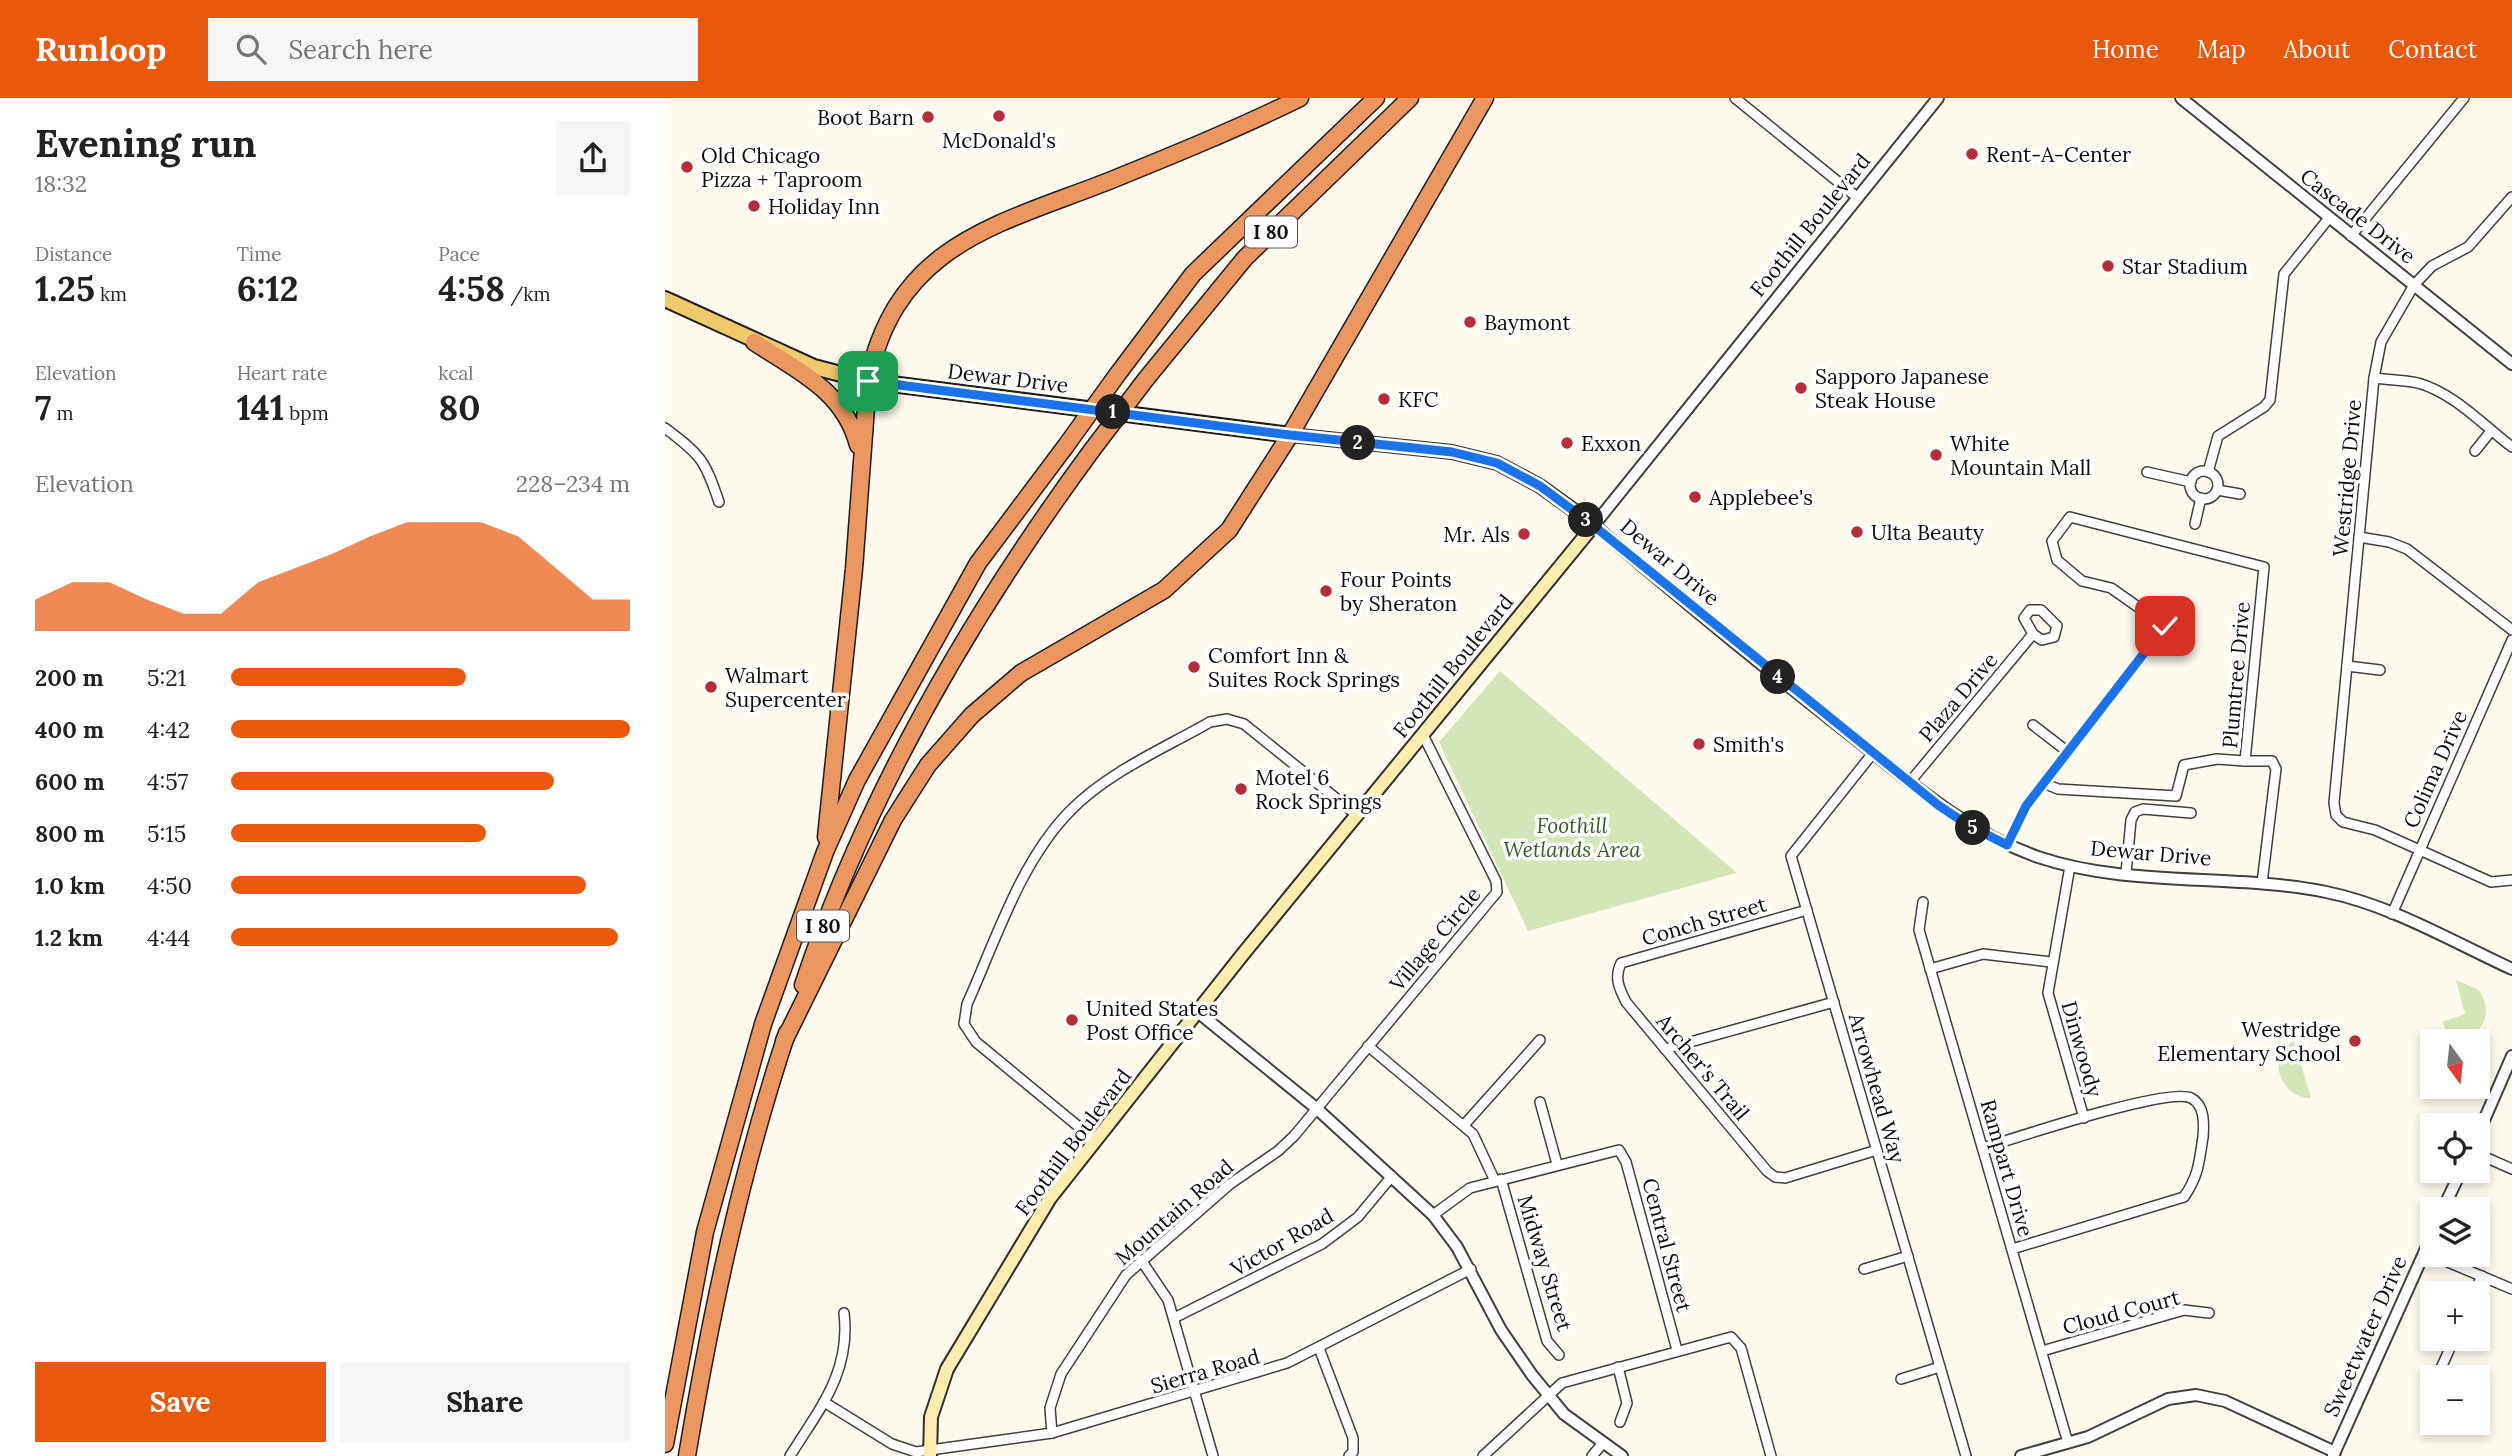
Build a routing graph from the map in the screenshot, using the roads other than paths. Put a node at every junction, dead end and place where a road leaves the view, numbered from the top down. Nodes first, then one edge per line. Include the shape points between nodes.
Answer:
1 (1300, 98) edge
2 (1376, 98) edge
3 (1410, 98) edge
4 (1485, 98) edge
5 (1735, 98) edge
6 (1938, 98) edge
7 (2181, 98) edge
8 (2464, 98) edge
9 (2512, 197) edge
10 (1859, 198) junction
11 (2329, 218) junction
12 (2351, 236) junction
13 (2414, 285) junction
14 (665, 299) edge
15 (754, 342) junction
16 (2510, 360) edge
17 (2374, 378) junction
18 (868, 381) junction
19 (665, 428) edge
20 (2491, 431) junction
21 (1290, 435) junction
22 (2512, 447) edge
23 (2475, 451) dead end
24 (860, 457) junction
25 (2147, 472) dead end
26 (2208, 472) junction
27 (2191, 482) junction
28 (2217, 490) junction
29 (2240, 494) dead end
30 (2201, 498) junction
31 (719, 502) dead end
32 (2195, 524) dead end
33 (1594, 526) junction
34 (2359, 537) junction
35 (2512, 630) edge
36 (2033, 634) dead end
37 (2512, 639) edge
38 (2347, 666) junction
39 (2380, 670) dead end
40 (2033, 725) dead end
41 (1423, 735) junction
42 (2068, 752) junction
43 (1873, 753) junction
44 (2245, 761) junction
45 (1909, 783) junction
46 (2043, 783) junction
47 (2192, 813) dead end
48 (1358, 816) junction
49 (2007, 845) junction
50 (2419, 849) junction
51 (825, 852) junction
52 (2070, 866) junction
53 (2126, 873) junction
54 (2511, 881) edge
55 (2262, 883) junction
56 (1923, 902) dead end
57 (1807, 910) junction
58 (2392, 914) junction
59 (2051, 962) junction
60 (1930, 969) junction
61 (2512, 969) edge
62 (1617, 972) joint
63 (1834, 1002) junction
64 (1199, 1013) junction
65 (1540, 1040) dead end
66 (785, 1041) junction
67 (1368, 1046) junction
68 (1665, 1049) junction
69 (2512, 1056) edge
70 (1540, 1102) dead end
71 (1316, 1108) junction
72 (2487, 1113) edge
73 (2084, 1118) junction
74 (1465, 1125) junction
75 (1096, 1141) junction
76 (1983, 1148) junction
77 (1877, 1150) junction
78 (2490, 1159) edge
79 (1556, 1164) junction
80 (2512, 1169) edge
81 (1392, 1176) junction
82 (1498, 1180) junction
83 (1433, 1215) junction
84 (2012, 1249) junction
85 (1908, 1256) junction
86 (1141, 1260) junction
87 (2420, 1261) edge
88 (2460, 1267) edge
89 (1471, 1269) junction
90 (1864, 1269) dead end
91 (2481, 1276) junction
92 (2479, 1281) edge
93 (2512, 1289) edge
94 (844, 1313) dead end
95 (2209, 1313) dead end
96 (1174, 1318) junction
97 (1319, 1348) junction
98 (1677, 1350) junction
99 (2042, 1352) junction
100 (1559, 1354) dead end
101 (1618, 1367) junction
102 (1940, 1367) junction
103 (1901, 1378) dead end
104 (1195, 1392) junction
105 (1548, 1396) junction
106 (824, 1402) junction
107 (1620, 1422) dead end
108 (1052, 1433) junction
109 (1603, 1443) junction
110 (2068, 1443) junction
111 (665, 1444) edge
112 (930, 1454) edge
113 (2334, 1454) edge
114 (687, 1456) edge
115 (790, 1456) edge
116 (1213, 1456) edge
117 (1349, 1456) edge
118 (1483, 1456) edge
119 (1592, 1456) edge
120 (1622, 1456) edge
121 (1771, 1456) edge
122 (1966, 1456) edge
123 (2021, 1456) edge

1 - 18 highway via 959,243 925,271 890,317
2 - 51 highway, I 80, bridge via 1193,274 978,564 857,780
3 - 66 highway, I 80, bridge via 1245,258 1146,379 1037,525 952,661 889,779 827,913
4 - 21 highway
5 - 10 street
6 - 10 street, Foothill Boulevard
7 - 11 street, Cascade Drive
8 - 12 street
9 - 13 street, Westridge Drive via 2468,247 2432,266
10 - 33 street, Foothill Boulevard
11 - 12 street, Cascade Drive
11 - 26 street via 2284,274 2270,400 2218,436
12 - 13 street, Cascade Drive
13 - 16 street, Cascade Drive
13 - 17 street, Westridge Drive via 2381,342
14 - 15 main road, Dewar Drive
15 - 18 main road, Dewar Drive via 814,367
15 - 24 highway via 836,399 853,428
17 - 20 street via 2433,389
17 - 34 street, Westridge Drive
18 - 21 main road, Dewar Drive
18 - 24 highway
19 - 31 street via 698,453
20 - 22 street
20 - 23 street
21 - 33 main road, Dewar Drive via 1452,452 1497,463 1540,486
21 - 66 highway via 1229,530 1197,561 1164,590 1021,673 972,715 928,765 893,820
24 - 51 highway via 854,569
25 - 27 street
26 - 27 street via 2199,472
26 - 28 street via 2215,476
27 - 30 street via 2193,493
28 - 29 street
28 - 30 street via 2211,497
30 - 32 street
33 - 41 main road, Foothill Boulevard
33 - 43 street, Dewar Drive
34 - 35 street via 2407,549
34 - 38 street, Westridge Drive
36 - 45 street, Plaza Drive
37 - 50 street, Colima Drive
38 - 39 street
38 - 50 street, Westridge Drive via 2336,815 2343,822
40 - 42 street
41 - 48 main road, Foothill Boulevard
41 - 67 street, Village Circle via 1496,881 1497,892
42 - 44 street, Plumtree Drive via 2165,626 2111,588 2082,580 2057,560 2052,541 2070,517 2264,567
42 - 46 street
43 - 45 street, Dewar Drive
43 - 57 street, Arrowhead Way via 1791,856
44 - 46 street via 2217,759 2182,766 2176,796 2050,788
44 - 55 street, Plumtree Drive via 2272,761 2276,769
45 - 49 street, Dewar Drive via 1968,825
46 - 49 street via 2022,811
47 - 53 street via 2135,812
48 - 64 main road, Foothill Boulevard
48 - 75 street via 1244,724 1227,719 1210,722 1114,777 1070,811 1050,835 1024,880 973,992 964,1024 968,1035
49 - 52 street, Dewar Drive
50 - 54 street via 2491,882
50 - 58 street, Colima Drive
51 - 111 highway, I 80 via 763,1024 705,1232
52 - 53 street, Dewar Drive
52 - 59 street, Dinwoody
53 - 55 street, Dewar Drive
55 - 58 street, Dewar Drive via 2327,892
56 - 60 street, Rampart Drive via 1920,930
57 - 62 street, Conch Street via 1621,963
57 - 63 street, Arrowhead Way
58 - 61 street, Dewar Drive
59 - 60 street via 1983,954
59 - 73 street, Dinwoody via 2048,993
60 - 76 street, Rampart Drive
62 - 68 street, Archer's Trail via 1626,1002
63 - 68 street
63 - 77 street, Arrowhead Way
64 - 71 street
64 - 75 main road, Foothill Boulevard
65 - 74 street
66 - 114 highway, I 80 via 744,1180 708,1335
67 - 71 street, Mountain Road
67 - 74 street, Midway Street
68 - 77 street, Archer's Trail via 1775,1177 1785,1178
69 - 72 street
70 - 79 street
71 - 81 street
71 - 86 street, Mountain Road via 1278,1151 1230,1184
73 - 76 street
73 - 84 street via 2177,1096 2192,1098 2201,1109 2204,1125 2197,1178 2184,1197
74 - 82 street, Midway Street
75 - 112 main road, Foothill Boulevard via 1050,1198 947,1369 935,1399
76 - 84 street, Rampart Drive
77 - 85 street, Arrowhead Way
78 - 80 street
79 - 82 street
79 - 98 street, Central Street via 1619,1150
81 - 83 street
81 - 96 street, Victor Road via 1357,1217 1322,1244
82 - 83 street via 1458,1194
82 - 100 street, Midway Street via 1547,1341
83 - 89 street
84 - 99 street, Rampart Drive
85 - 90 street
85 - 102 street, Arrowhead Way
86 - 96 street via 1164,1289
86 - 108 street, Mountain Road via 1112,1293 1061,1374 1050,1408
87 - 113 street, Sweetwater Drive
88 - 91 street
89 - 97 street, Sierra Road
89 - 105 street via 1500,1330
91 - 92 street
91 - 93 street
94 - 106 street via 845,1354
95 - 99 street, Cloud Court via 2184,1310
96 - 104 street
97 - 104 street, Sierra Road via 1263,1372
97 - 117 street via 1353,1438
98 - 101 street
98 - 121 street via 1736,1339
99 - 110 street, Rampart Drive
101 - 105 street via 1568,1380
101 - 107 street via 1627,1403
102 - 103 street
102 - 122 street, Arrowhead Way
104 - 108 street, Sierra Road
104 - 116 street
105 - 109 street
105 - 118 street
106 - 112 street via 905,1449
106 - 115 street
108 - 112 street, Sierra Road
109 - 119 street
109 - 120 street
110 - 113 street via 2168,1399 2196,1395 2225,1401
110 - 123 street

